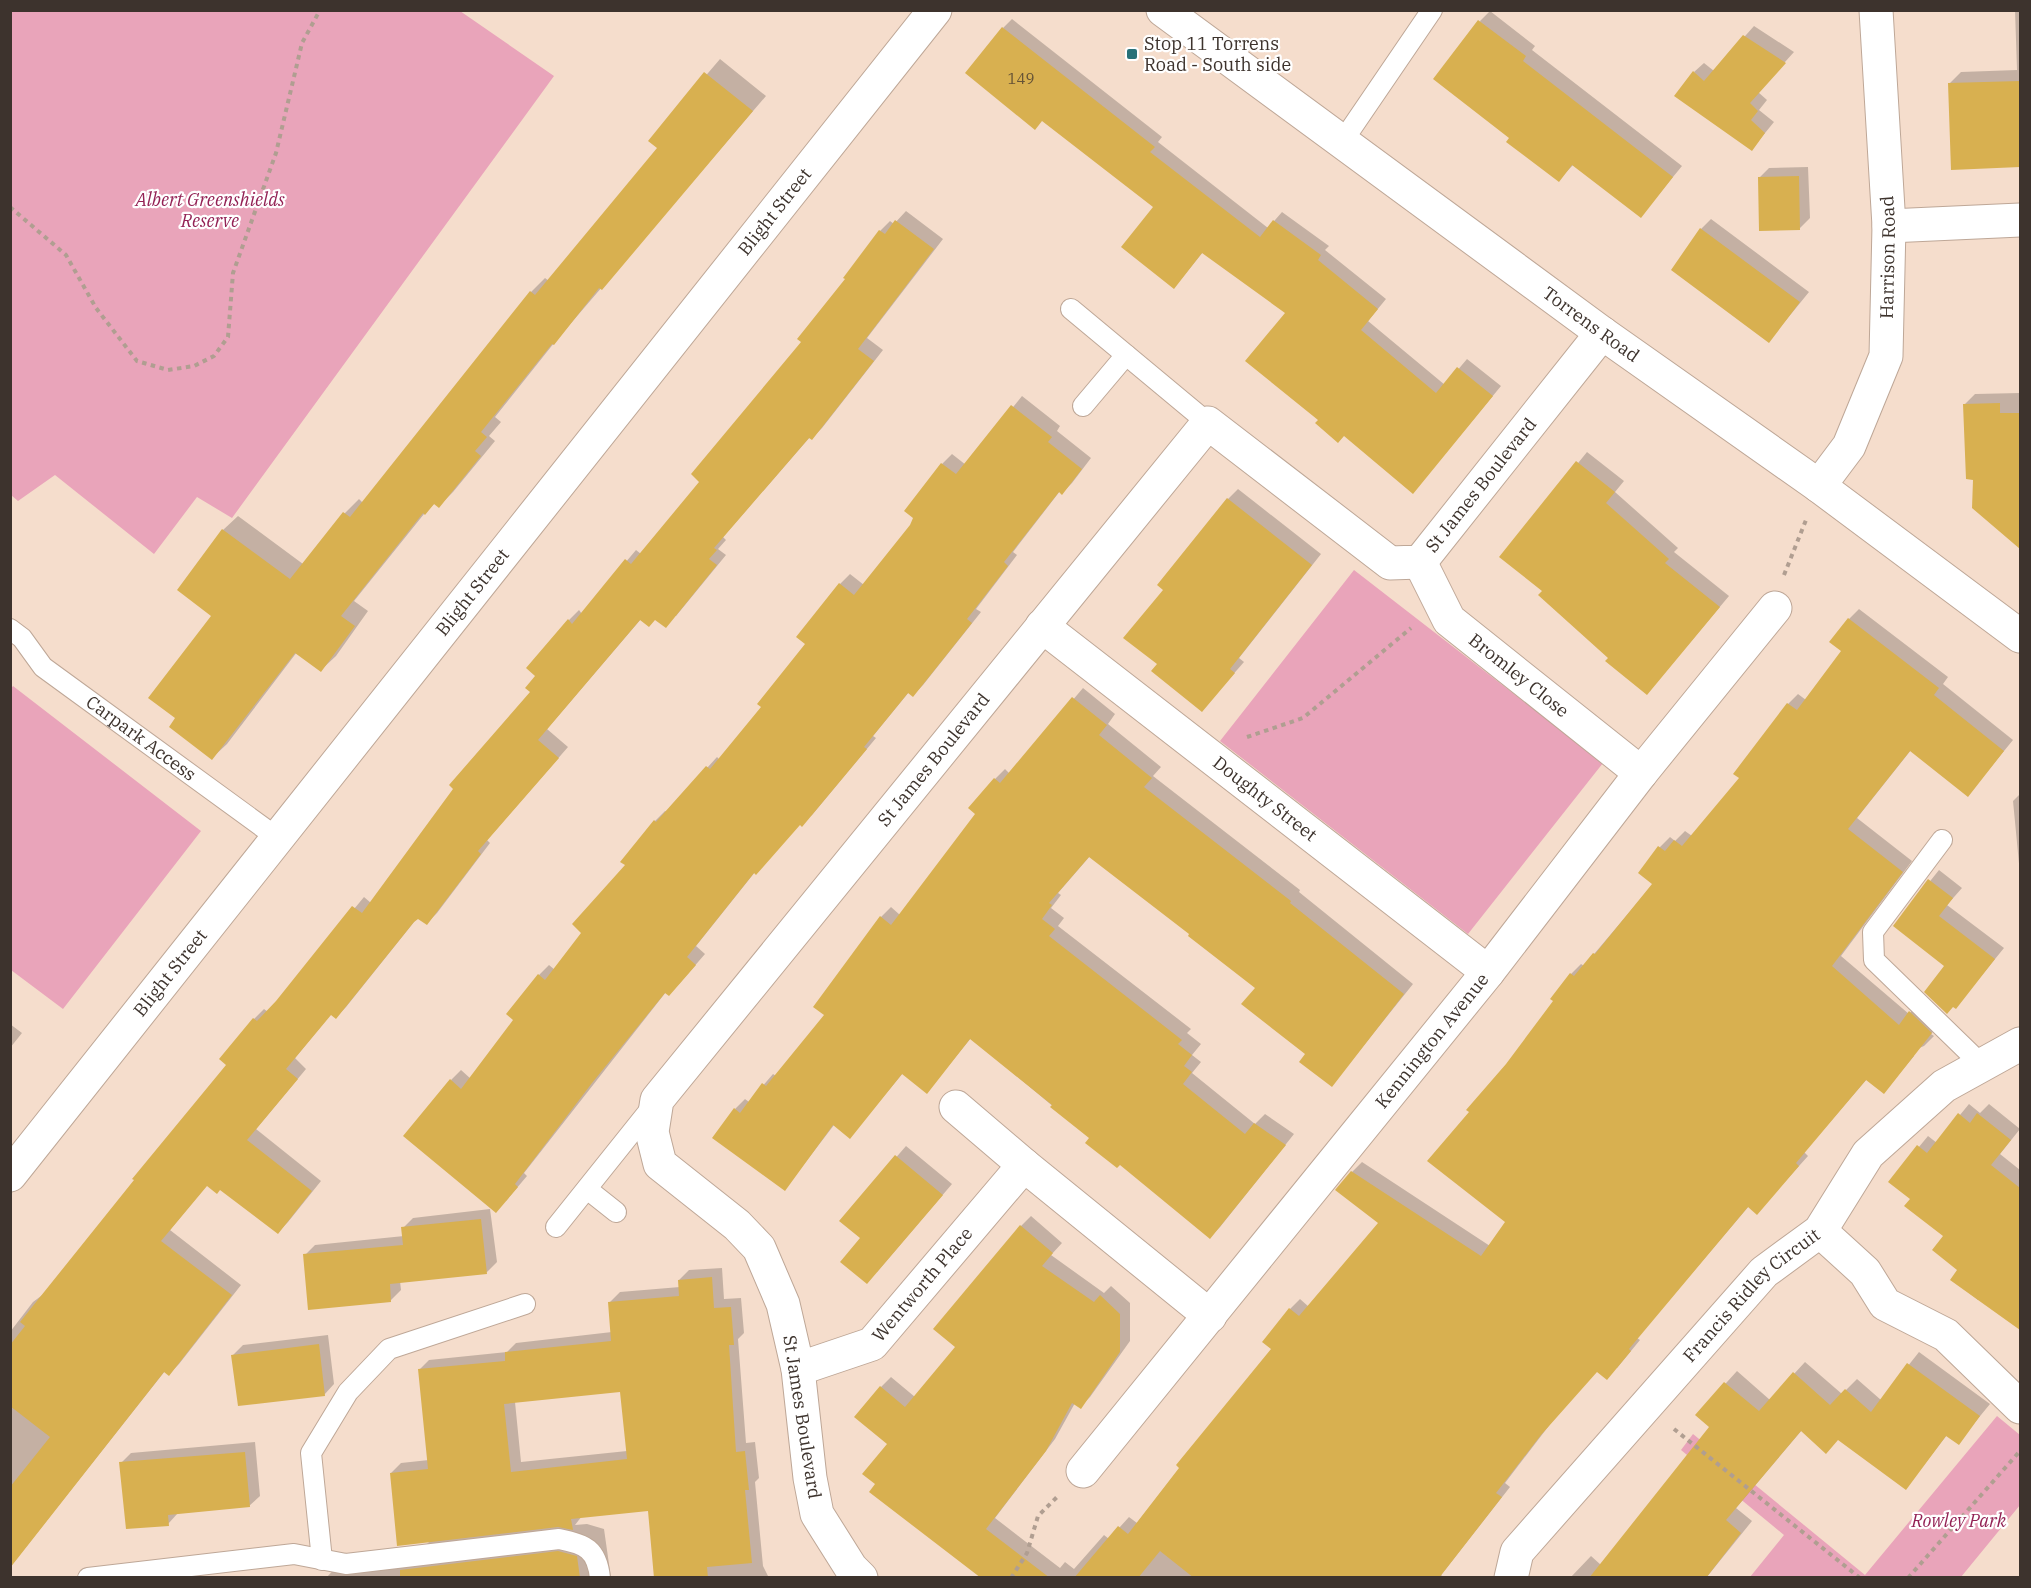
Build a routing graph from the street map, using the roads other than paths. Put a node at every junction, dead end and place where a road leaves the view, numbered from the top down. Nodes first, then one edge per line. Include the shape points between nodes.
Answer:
1 (935, 10) edge
2 (1162, 10) edge
3 (1432, 10) edge
4 (1876, 10) edge
5 (1342, 142) junction
6 (2020, 220) edge
7 (1889, 226) junction
8 (1071, 309) dead end
9 (1602, 333) junction
10 (1126, 355) junction
11 (1083, 406) dead end
12 (1208, 423) junction
13 (1819, 486) junction
14 (1420, 562) junction
15 (1775, 608) road end
16 (1042, 626) junction
17 (10, 629) edge
18 (2020, 636) edge
19 (1641, 773) junction
20 (279, 839) junction
21 (1942, 840) dead end
22 (1488, 972) junction
23 (2020, 1044) edge
24 (1982, 1065) junction
25 (657, 1100) junction
26 (956, 1107) dead end
27 (1024, 1165) junction
28 (10, 1175) edge
29 (587, 1189) junction
30 (616, 1212) dead end
31 (556, 1227) dead end
32 (1820, 1231) junction
33 (525, 1304) dead end
34 (1210, 1316) junction
35 (798, 1369) junction
36 (2020, 1407) edge
37 (1083, 1471) road end
38 (322, 1560) junction
39 (88, 1578) edge
40 (600, 1578) edge
41 (861, 1578) edge
42 (1510, 1578) edge

1 - 20 street, Blight Street
2 - 5 street, Torrens Road
3 - 5 lane
4 - 7 street, Harrison Road
5 - 9 street, Torrens Road
6 - 7 street
7 - 13 street, Harrison Road via 1886,356 1849,446
8 - 10 lane
9 - 13 street, Torrens Road
9 - 14 street, St James Boulevard
10 - 11 lane
10 - 12 lane
12 - 14 street, St James Boulevard via 1389,563
12 - 16 street, St James Boulevard
13 - 18 street, Torrens Road
14 - 19 street, Bromley Close via 1449,620
15 - 19 street, Kennington Avenue
16 - 22 street, Doughty Street
16 - 25 street, St James Boulevard
17 - 20 lane, Carpark Access via 22,638 43,667
19 - 22 street, Kennington Avenue
20 - 28 street, Blight Street
21 - 24 lane via 1873,932 1874,960
22 - 34 street, Kennington Avenue
23 - 24 street, Francis Ridley Circuit
24 - 32 street, Francis Ridley Circuit via 1944,1086 1868,1154
25 - 29 lane
25 - 35 street, St James Boulevard via 652,1132 660,1164 737,1225 759,1248 783,1304
26 - 27 street
27 - 34 street
27 - 35 street, Wentworth Place via 872,1344
29 - 30 lane
29 - 31 lane
32 - 36 street via 1865,1272 1885,1304 1946,1335
32 - 42 street, Francis Ridley Circuit via 1764,1272 1517,1552
33 - 38 lane via 389,1349 348,1392 311,1453
34 - 37 street, Kennington Avenue
35 - 41 street, St James Boulevard via 817,1514 850,1568
38 - 39 lane via 294,1554
38 - 40 lane via 346,1564 559,1539 583,1543 598,1561

